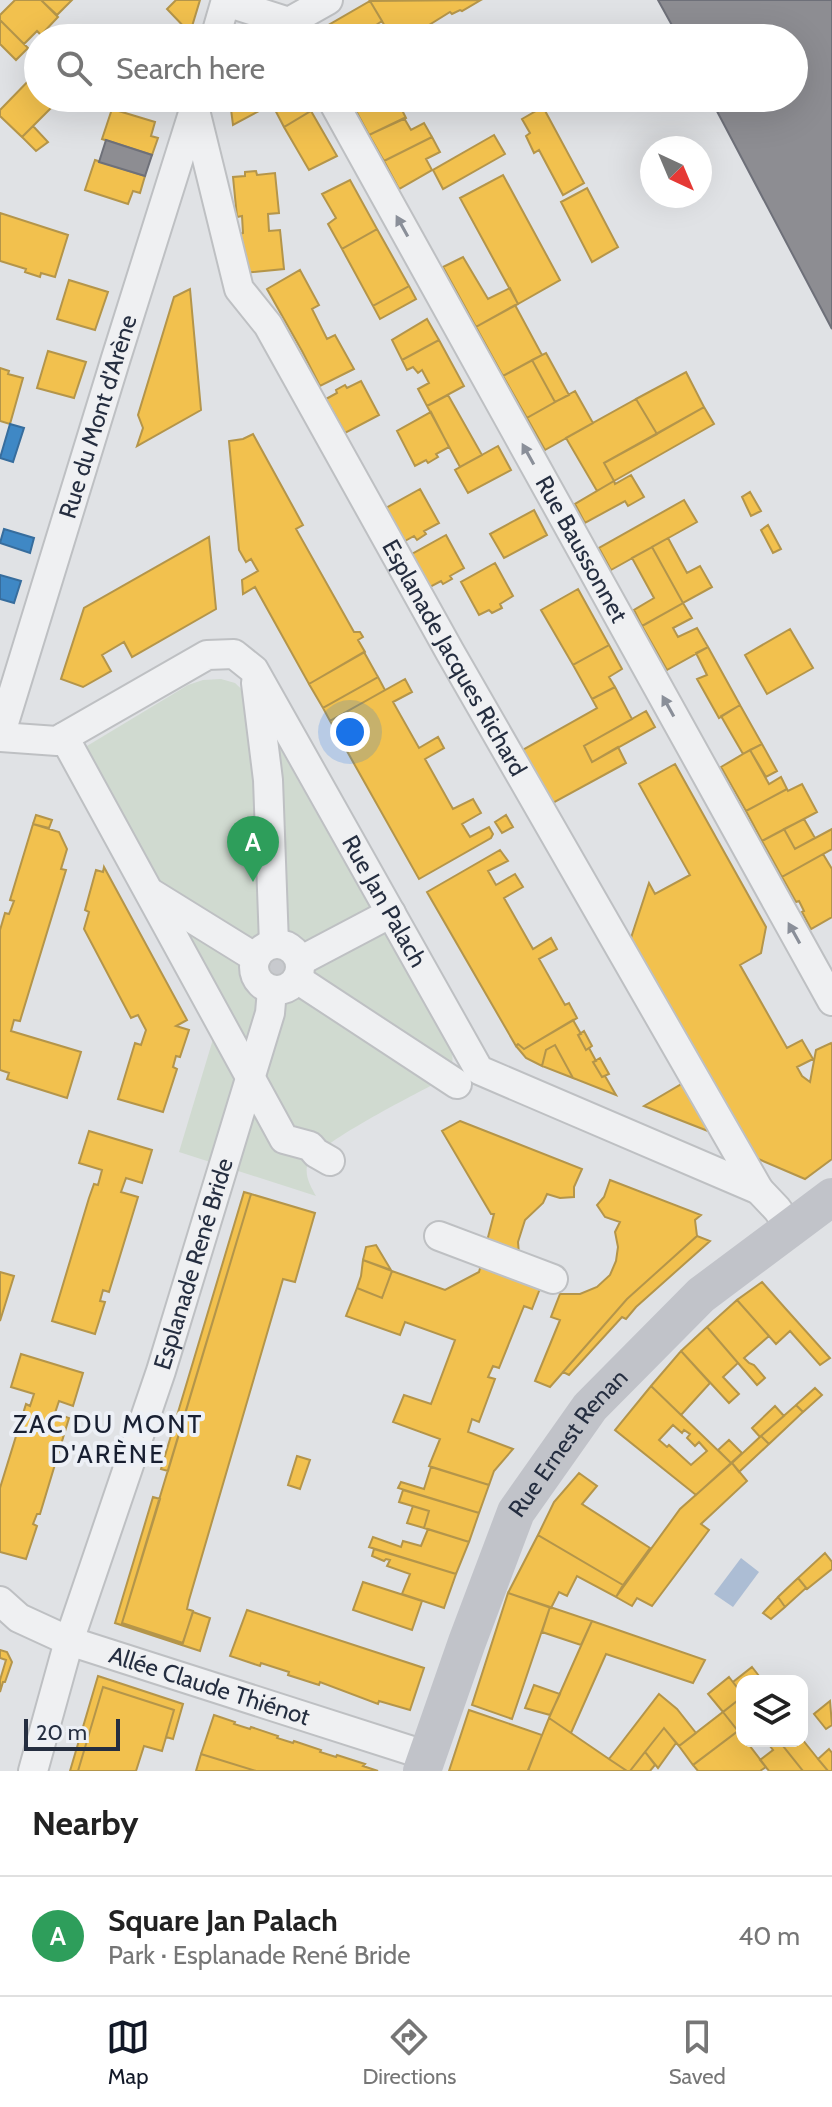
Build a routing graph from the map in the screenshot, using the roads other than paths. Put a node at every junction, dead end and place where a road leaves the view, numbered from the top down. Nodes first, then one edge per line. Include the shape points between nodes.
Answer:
1 (328, 0) edge
2 (226, 1) edge
3 (219, 24) edge
4 (279, 24) edge
5 (300, 24) edge
6 (193, 112) edge
7 (198, 112) edge
8 (339, 112) edge
9 (254, 670) junction
10 (0, 737) edge
11 (64, 737) junction
12 (146, 890) junction
13 (391, 913) junction
14 (265, 951) junction
15 (290, 977) junction
16 (832, 1001) edge
17 (251, 1078) junction
18 (457, 1084) dead end
19 (330, 1161) dead end
20 (759, 1190) junction
21 (832, 1197) edge
22 (790, 1227) junction
23 (439, 1236) dead end
24 (553, 1279) dead end
25 (0, 1601) edge
26 (69, 1641) junction
27 (425, 1764) edge
28 (33, 1771) edge

1 - 5 street
2 - 3 street
2 - 4 street
6 - 10 street, Rue du Mont d'Arène
7 - 20 street, Esplanade Jacques Richard via 239,289 268,325
16 -> 8 street, Rue Baussonnet
9 - 11 street via 234,654 207,655
9 - 13 street, Rue Jan Palach
9 - 14 street via 268,780
10 - 11 street
11 - 12 street
12 - 14 street
12 - 17 street
13 - 15 street
13 - 20 street, Rue Jan Palach via 479,1070
14 - 15 street via 287,946 297,955
14 - 15 street via 254,964 260,983
15 - 17 street, Esplanade René Bride via 270,1013
15 - 18 street
17 - 19 street via 284,1139 310,1146
17 - 26 street, Esplanade René Bride via 161,1371
20 - 22 street, Rue Jan Palach
21 - 22 street, Rue Ernest Renan
22 - 27 street, Rue Ernest Renan via 701,1295 590,1407 516,1512
23 - 24 street
25 - 26 street, Allée Claude Thiénot via 19,1618
26 - 27 street, Allée Claude Thiénot
26 - 28 street, Esplanade René Bride

